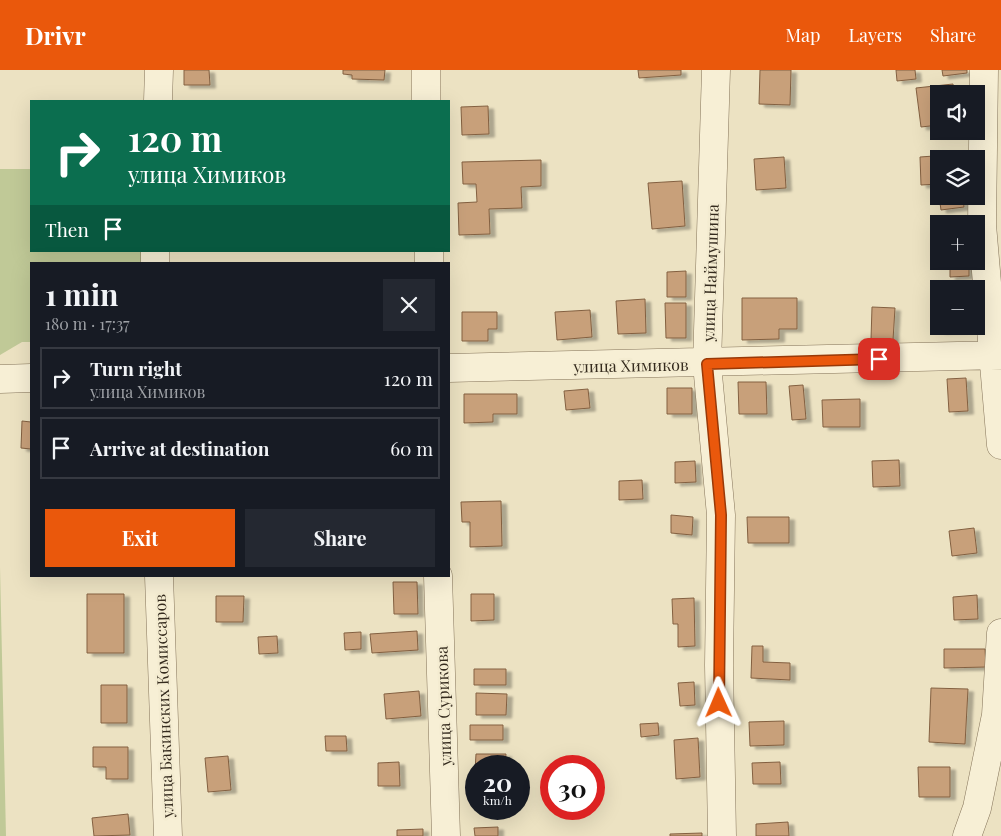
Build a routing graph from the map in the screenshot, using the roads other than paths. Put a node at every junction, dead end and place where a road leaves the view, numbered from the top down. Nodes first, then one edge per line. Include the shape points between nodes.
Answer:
1 (159, 70) edge
2 (426, 70) edge
3 (716, 70) edge
4 (984, 70) edge
5 (158, 100) edge
6 (426, 100) edge
7 (997, 355) edge
8 (707, 364) junction
9 (450, 368) edge
10 (30, 378) edge
11 (0, 379) edge
12 (1001, 445) edge
13 (159, 577) edge
14 (438, 577) edge
15 (1001, 633) edge
16 (168, 836) edge
17 (446, 836) edge
18 (722, 836) edge
19 (967, 836) edge

1 - 5 street
2 - 6 street
3 - 8 street, улица Наймушина
4 - 7 street via 982,225
7 - 8 street, улица Химиков
7 - 12 street
8 - 9 street, улица Химиков
8 - 18 street, улица Наймушина via 721,515
10 - 11 street
13 - 16 street, улица Бакинских Комиссаров
14 - 17 street, улица Сурикова
15 - 19 street via 996,716 978,808

